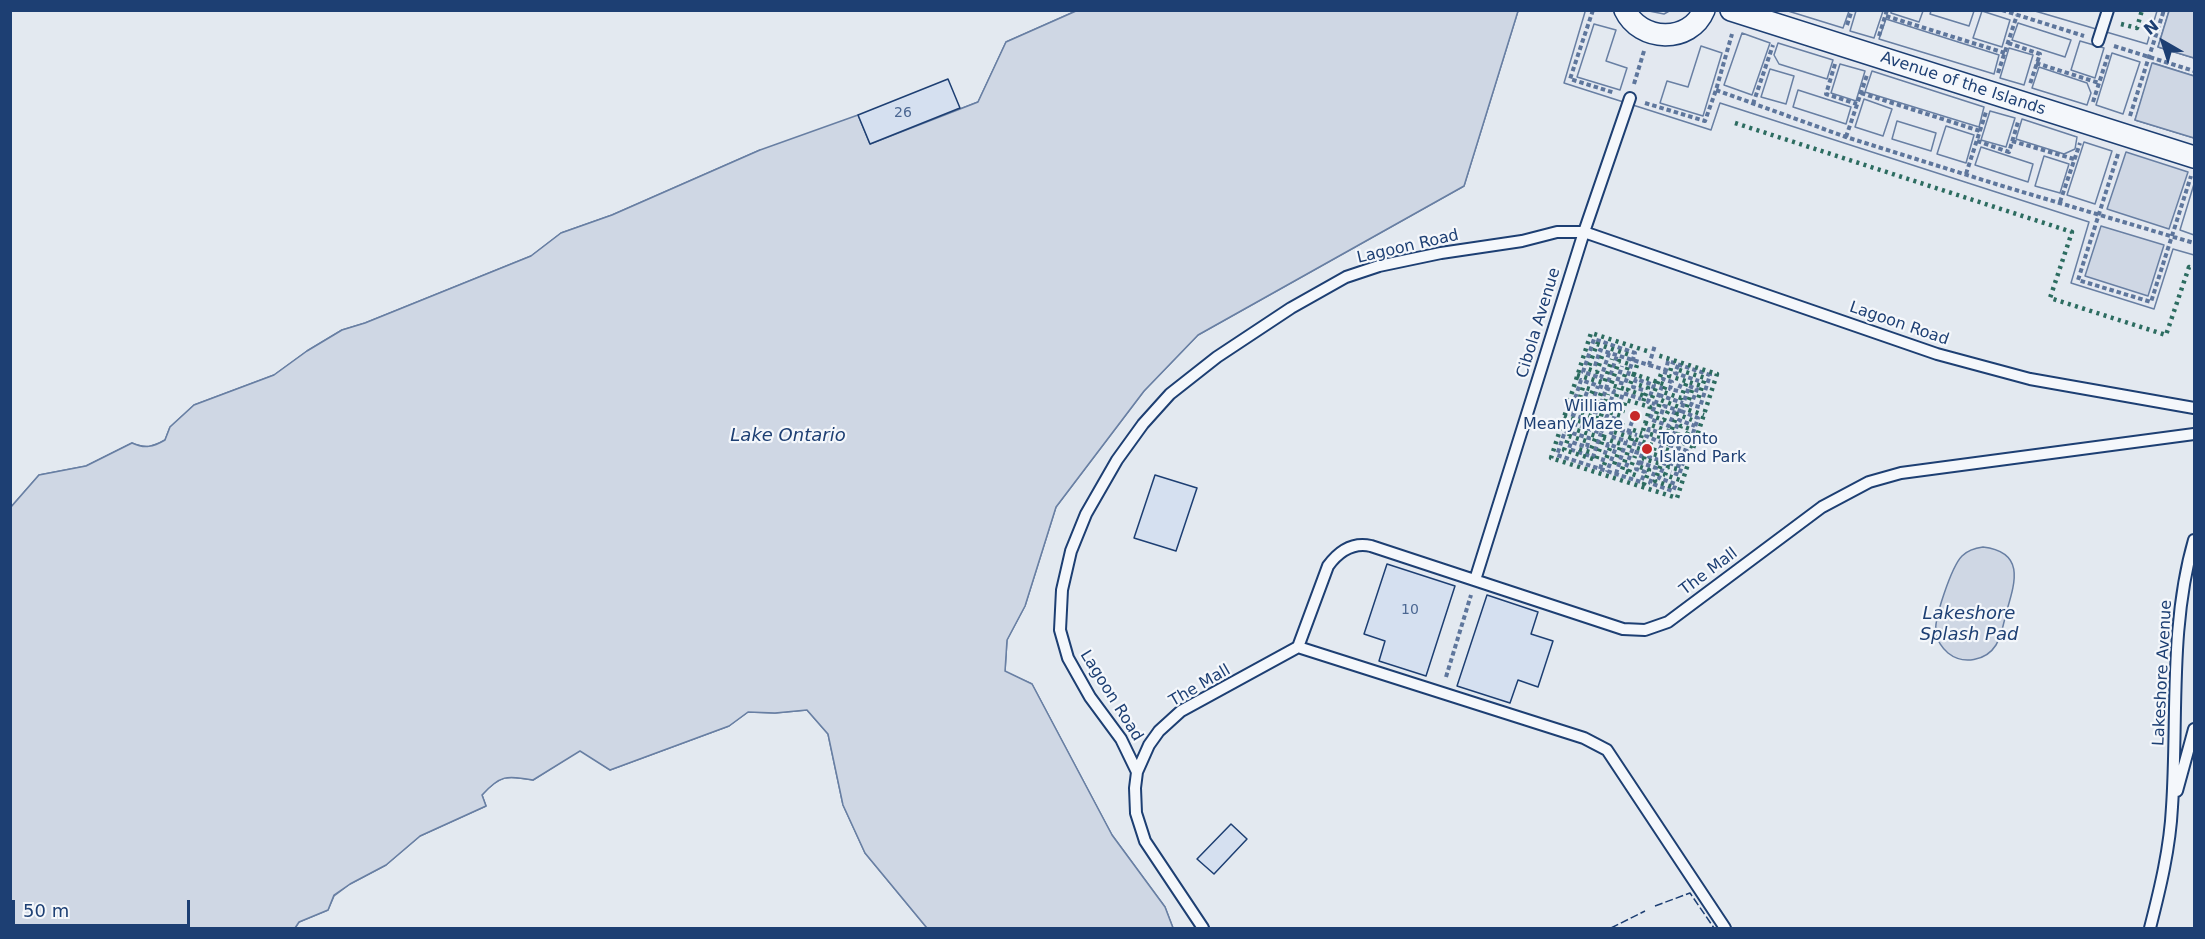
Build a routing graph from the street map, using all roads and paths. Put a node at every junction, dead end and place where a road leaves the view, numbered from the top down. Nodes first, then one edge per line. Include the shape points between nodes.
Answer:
1 (1593, 10) edge
2 (1625, 10) edge
3 (1704, 10) edge
4 (2002, 10) edge
5 (2108, 10) edge
6 (2164, 10) edge
7 (1734, 12) edge
8 (1886, 16) dead end
9 (1780, 26) junction
10 (1650, 33) junction
11 (2098, 41) junction
12 (2008, 43) dead end
13 (2005, 53) dead end
14 (2040, 54) dead end
15 (2149, 57) junction
16 (2036, 63) dead end
17 (2194, 71) edge
18 (2099, 83) dead end
19 (1716, 90) junction
20 (1861, 93) dead end
21 (1826, 94) dead end
22 (1630, 98) junction
23 (1753, 104) junction
24 (1857, 104) dead end
25 (1980, 131) dead end
26 (2124, 135) junction
27 (1977, 141) dead end
28 (2012, 141) dead end
29 (2009, 152) dead end
30 (2074, 159) dead end
31 (2193, 166) edge
32 (2098, 214) junction
33 (1584, 232) junction
34 (2172, 236) junction
35 (2194, 243) edge
36 (1655, 345) dead end
37 (1609, 353) junction
38 (1617, 355) junction
39 (1633, 360) junction
40 (1649, 365) junction
41 (1678, 365) junction
42 (1595, 366) dead end
43 (1622, 366) dead end
44 (1665, 370) junction
45 (1698, 381) dead end
46 (1681, 384) dead end
47 (1598, 386) junction
48 (1662, 386) dead end
49 (1606, 389) junction
50 (1642, 390) dead end
51 (1587, 392) dead end
52 (1659, 395) junction
53 (1641, 399) dead end
54 (1592, 403) dead end
55 (1683, 403) junction
56 (1655, 404) junction
57 (2194, 408) edge
58 (1675, 410) junction
59 (1680, 411) junction
60 (1661, 415) dead end
61 (1634, 416) dead end
62 (1616, 419) dead end
63 (1695, 426) junction
64 (1593, 430) junction
65 (1565, 431) junction
66 (1684, 432) dead end
67 (1601, 433) junction
68 (1628, 433) junction
69 (2194, 434) edge
70 (1636, 435) dead end
71 (1682, 439) junction
72 (1669, 444) dead end
73 (1679, 448) junction
74 (1632, 451) junction
75 (1639, 462) junction
76 (1665, 462) junction
77 (1626, 467) dead end
78 (1682, 467) junction
79 (1600, 469) junction
80 (1607, 472) junction
81 (1671, 472) dead end
82 (1616, 474) junction
83 (2194, 540) edge
84 (1475, 580) junction
85 (1298, 647) junction
86 (1441, 693) junction
87 (2194, 729) edge
88 (1137, 772) junction
89 (2172, 809) junction
90 (1203, 928) edge
91 (1725, 928) edge
92 (2150, 928) edge

1 - 22 path via 1570,79
2 - 10 street via 1638,27
3 - 10 street via 1691,27 1678,34
4 - 11 path
5 - 11 lane
6 - 15 path
7 - 9 street, Avenue of the Islands
7 - 19 path
8 - 13 path
9 - 23 path
9 - 26 street, Avenue of the Islands
10 - 22 path
11 - 15 path
12 - 14 path
15 - 17 path
15 - 26 path
16 - 18 path
19 - 22 path via 1705,121
19 - 23 path
20 - 25 path
21 - 24 path
22 - 33 lane, Cibola Avenue
23 - 32 path via 1999,186
26 - 31 street, Avenue of the Islands
26 - 32 path
27 - 29 path
28 - 30 path
31 - 34 path
32 - 34 path
32 - 34 path via 2078,279 2151,302
33 - 57 lane, Lagoon Road via 1937,354 2030,379
33 - 84 lane, Cibola Avenue
33 - 88 lane, Lagoon Road via 1557,232 1441,253 1346,277 1217,357 1170,394 1143,424 1086,514 1071,551 1062,590 1060,630 1068,658 1121,739
34 - 35 path
36 - 40 path
37 - 38 path
37 - 39 path via 1601,378 1583,372 1594,339 1635,353
37 - 42 path via 1600,350
38 - 39 path
38 - 49 path
39 - 40 path
39 - 43 path via 1625,384 1617,382
40 - 44 path
41 - 44 path via 1668,361
41 - 45 path via 1675,373
41 - 55 path via 1710,375 1700,407 1691,405 1697,389 1689,386
44 - 46 path via 1663,379 1672,382 1670,389 1678,391
47 - 49 path
47 - 54 path
47 - 64 path via 1581,381 1570,414 1596,422
48 - 52 path
49 - 51 path via 1598,413 1581,408
49 - 53 path via 1614,391 1609,407 1618,409 1623,393
50 - 56 path via 1633,387 1636,379 1654,385 1648,402
52 - 55 path
52 - 56 path
55 - 59 path
56 - 58 path via 1650,419 1669,426
58 - 59 path
58 - 60 path via 1664,406
59 - 63 path via 1698,418
61 - 68 path
62 - 67 path via 1607,416
63 - 71 path via 1690,442
63 - 73 path via 1679,420 1673,437 1649,429 1646,436 1663,442 1659,451 1676,456
64 - 65 path via 1568,422
64 - 67 path
65 - 67 path via 1589,438 1587,447 1571,442 1569,449 1593,457
65 - 79 path via 1557,455
66 - 71 path
68 - 70 path
68 - 82 path via 1613,428 1610,436 1626,441
69 - 84 lane, The Mall via 1913,471 1869,482 1822,507 1668,622 1650,630 1623,629
71 - 73 path
72 - 73 path
73 - 78 path via 1688,451
74 - 75 path via 1642,454
74 - 76 path via 1635,442 1652,448 1649,457
74 - 77 path
75 - 76 path via 1656,468 1650,483 1673,492 1676,484 1659,478
75 - 82 path via 1636,469 1644,472 1641,482
76 - 78 path
78 - 81 path via 1679,475
79 - 80 path
79 - 80 path via 1608,444 1616,447
80 - 82 path
83 - 89 lane, Lakeshore Avenue via 2178,627
84 - 85 lane, The Mall via 1355,545 1328,566
84 - 86 path
85 - 86 lane
85 - 88 lane, The Mall via 1181,711 1149,745
86 - 91 lane via 1584,738 1607,750
87 - 89 lane, Lakeshore Avenue
88 - 90 lane, Lagoon Road via 1135,808 1140,828
89 - 92 lane, Lakeshore Avenue

